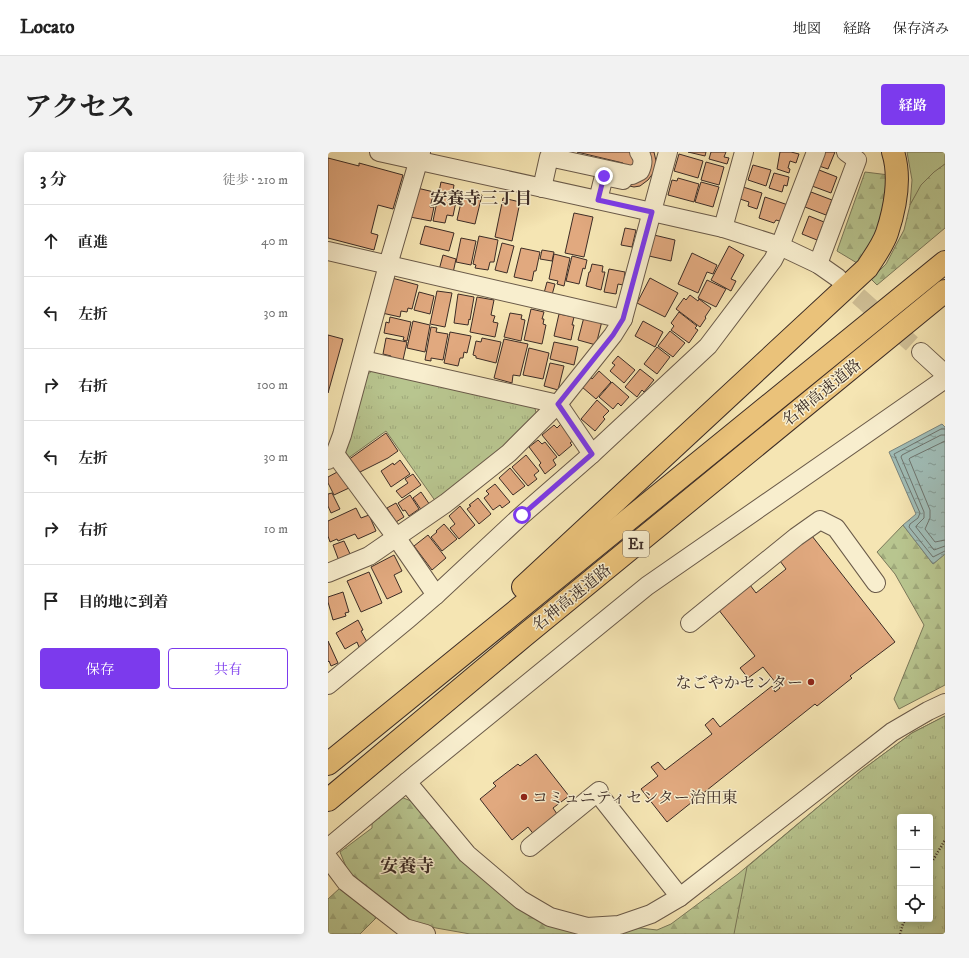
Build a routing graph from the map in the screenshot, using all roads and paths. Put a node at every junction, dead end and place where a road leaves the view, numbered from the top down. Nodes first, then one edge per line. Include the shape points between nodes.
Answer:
1 (379, 152) edge
2 (639, 152) edge
3 (649, 152) edge
4 (668, 152) edge
5 (744, 152) edge
6 (816, 152) edge
7 (846, 152) edge
8 (893, 152) edge
9 (420, 157) edge
10 (542, 188) junction
11 (598, 200) junction
12 (652, 212) junction
13 (723, 228) junction
14 (780, 246) junction
15 (328, 251) edge
16 (945, 262) edge
17 (818, 264) junction
18 (388, 265) junction
19 (838, 278) tunnel mouth
20 (945, 290) edge
21 (623, 319) junction
22 (921, 352) tunnel mouth
23 (363, 360) junction
24 (945, 374) edge
25 (945, 379) edge
26 (558, 404) junction
27 (592, 454) junction
28 (331, 457) edge
29 (396, 537) junction
30 (328, 573) edge
31 (876, 583) dead end
32 (436, 595) junction
33 (690, 623) dead end
34 (328, 685) edge
35 (945, 703) edge
36 (379, 722) junction
37 (328, 764) edge
38 (407, 782) junction
39 (328, 800) edge
40 (945, 840) edge
41 (530, 847) dead end
42 (328, 848) edge
43 (328, 858) edge
44 (933, 860) edge
45 (680, 896) junction
46 (904, 922) edge
47 (426, 934) edge
48 (900, 934) edge

1 - 9 street
2 - 10 street via 643,164 640,171 632,175 549,156
3 - 11 street via 653,165 645,178 630,182 604,176
4 - 12 street
5 - 13 street
6 - 14 street
7 - 17 street via 857,160
8 - 36 highway via 897,190 887,234 868,268
9 - 10 street
9 - 18 street
10 - 11 street
11 - 12 street
12 - 13 street
12 - 21 street
13 - 14 street
14 - 17 street
14 - 27 street via 773,260 708,346
15 - 18 street
16 - 36 highway, 名神高速道路 / E1
17 - 19 street
18 - 21 street
18 - 23 street
20 - 39 highway, 名神高速道路 / E1
21 - 26 street
22 - 24 street
23 - 26 street
23 - 28 street via 342,435
25 - 38 street via 647,586
26 - 27 street
26 - 29 street via 509,453 446,503
27 - 32 street
28 - 29 street
29 - 30 street via 369,556
29 - 32 street
31 - 33 street via 836,528 820,520
32 - 34 street
35 - 45 street via 892,732
36 - 37 highway, 名神高速道路 / E1
38 - 42 street
38 - 45 street via 468,854 521,900 550,917 587,926 618,925 651,914
40 - 44 path
41 - 45 street via 602,796
43 - 47 street via 346,882 405,928
46 - 48 path

